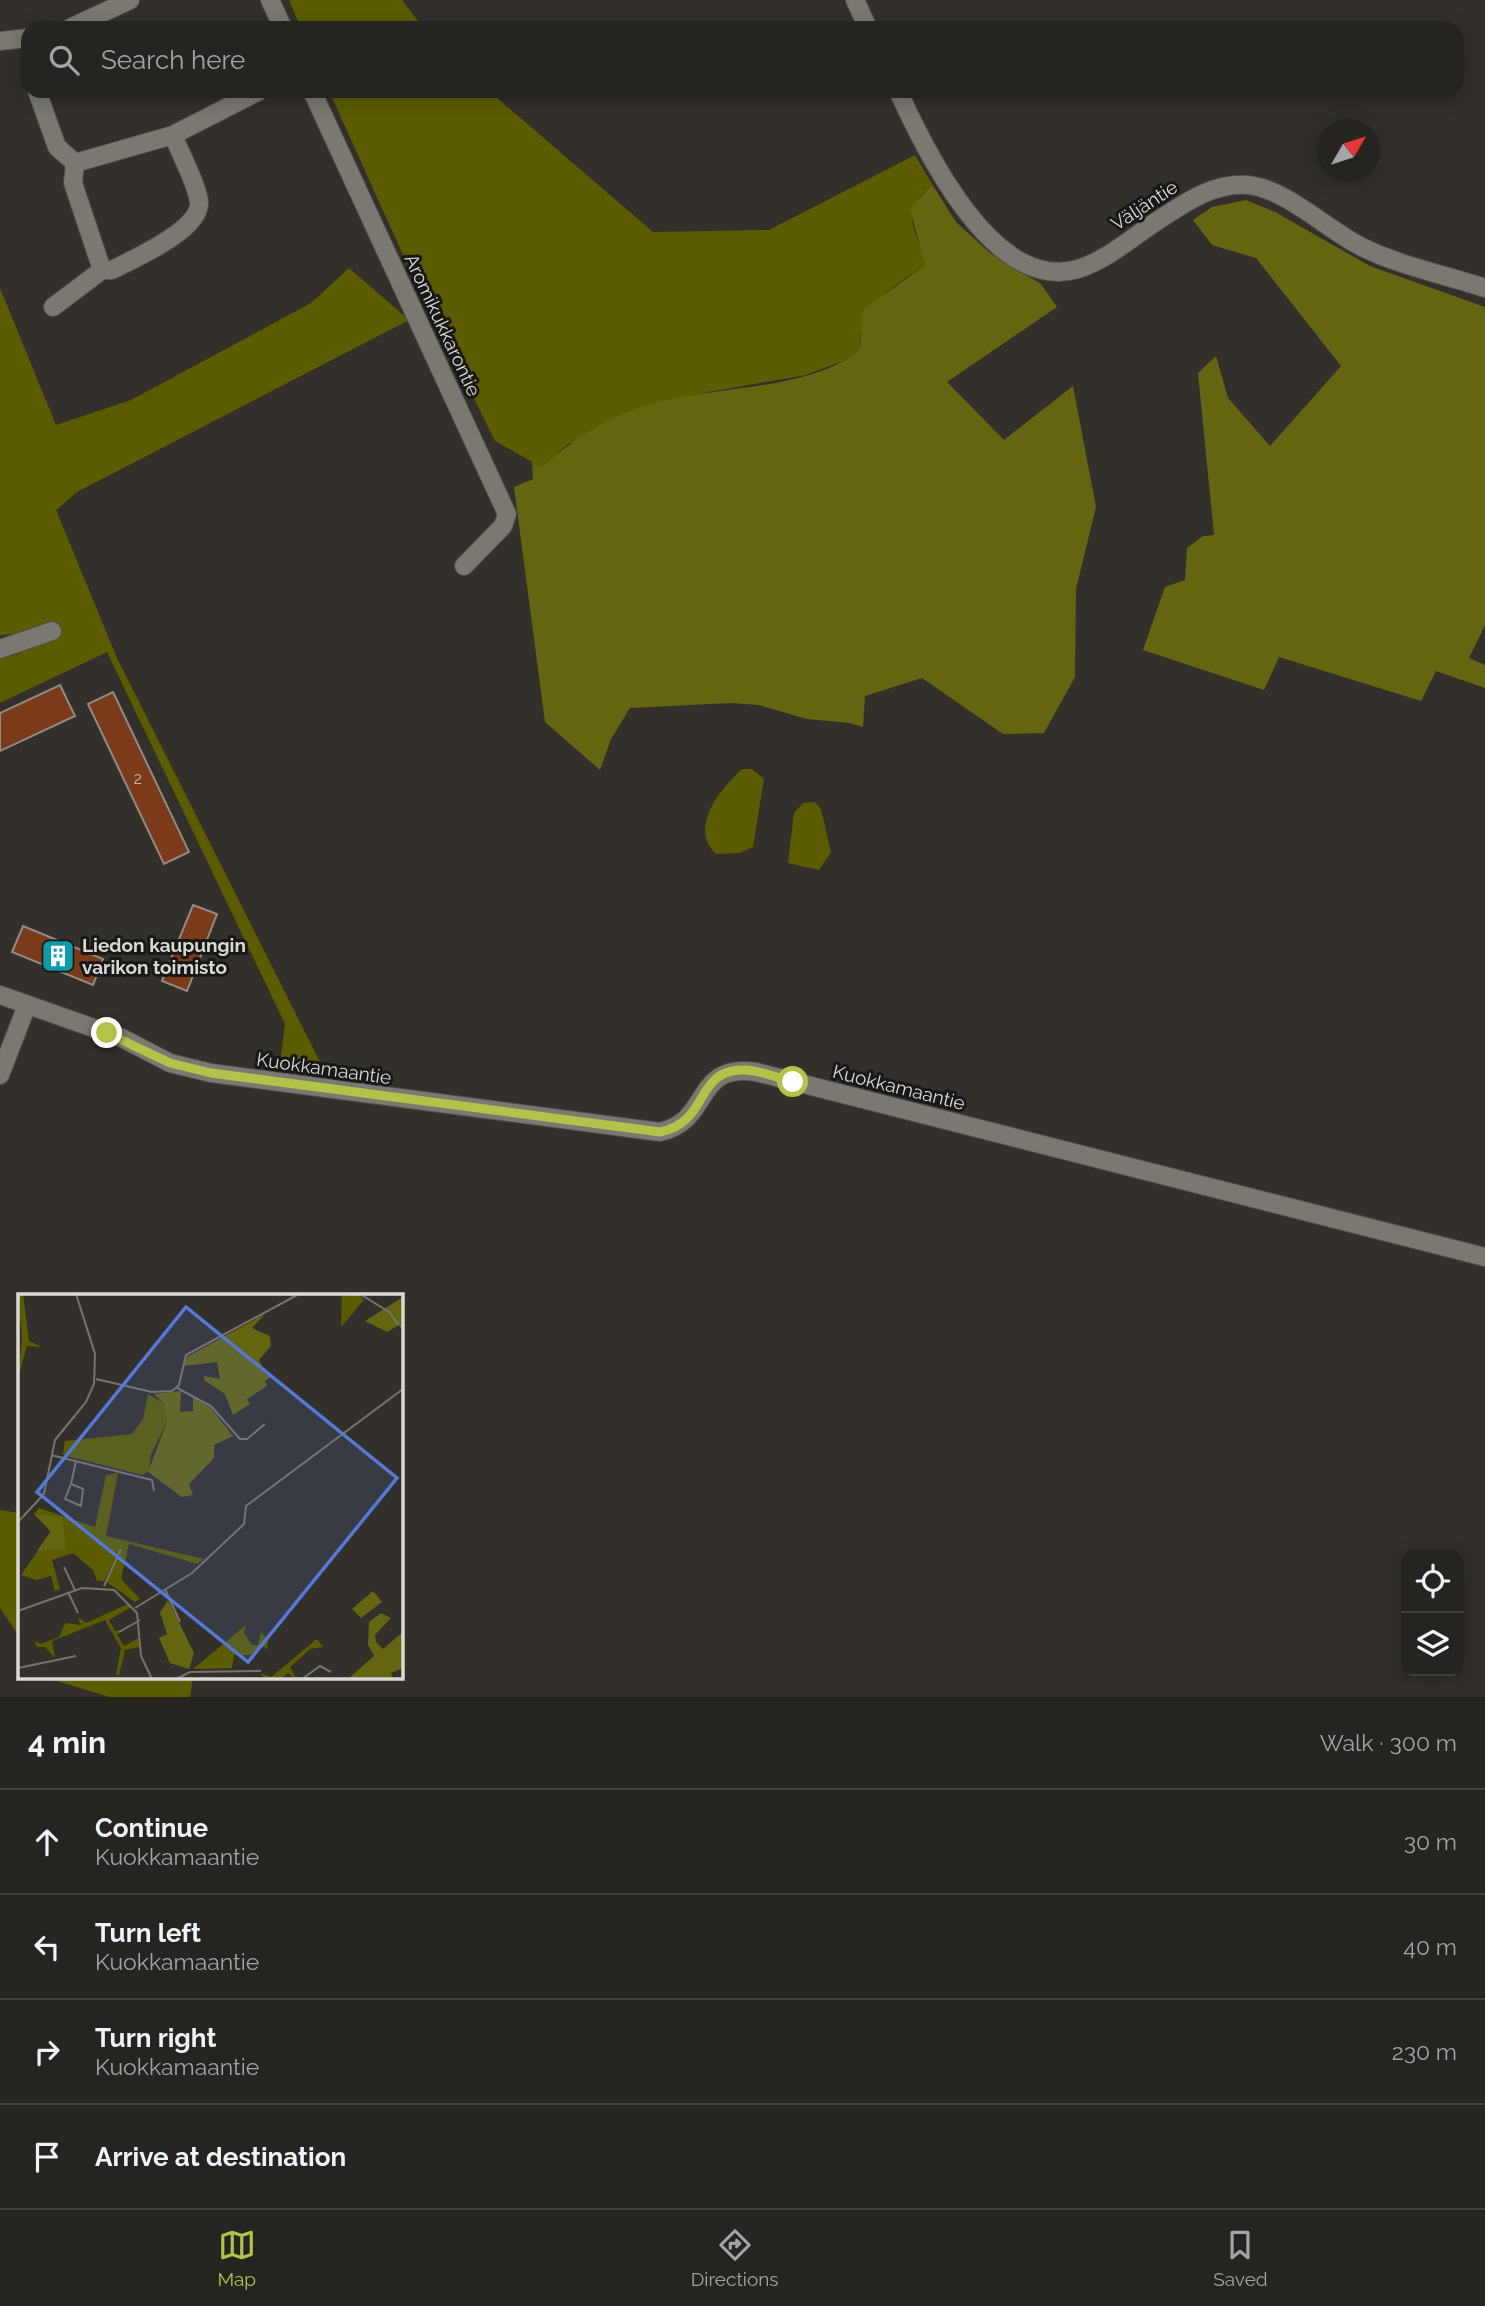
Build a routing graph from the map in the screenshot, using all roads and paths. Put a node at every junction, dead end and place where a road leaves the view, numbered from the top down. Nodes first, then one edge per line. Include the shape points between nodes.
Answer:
1 (130, 0) edge
2 (270, 0) edge
3 (855, 0) edge
4 (85, 21) edge
5 (280, 21) edge
6 (865, 21) edge
7 (21, 39) edge
8 (0, 41) edge
9 (40, 98) edge
10 (245, 98) edge
11 (315, 98) edge
12 (901, 98) edge
13 (173, 135) junction
14 (75, 163) junction
15 (102, 270) junction
16 (1485, 288) edge
17 (53, 307) dead end
18 (464, 566) dead end
19 (52, 631) dead end
20 (0, 649) edge
21 (0, 995) edge
22 (27, 1005) junction
23 (0, 1075) edge
24 (1485, 1256) edge

1 - 4 street
2 - 5 street
3 - 6 street
7 - 8 street
9 - 14 street via 57,147
10 - 13 street
11 - 18 street, Aromikukkarontie via 507,514 503,526
12 - 16 street, Väljäntie via 934,166 972,219 1021,261 1043,269 1077,269 1108,254 1188,200 1248,185 1290,201 1366,249
13 - 14 street
13 - 15 street via 199,201 197,213 183,231 112,271
14 - 15 street via 72,183
15 - 17 street
19 - 20 street
21 - 22 street, Kuokkamaantie
22 - 23 street
22 - 24 street, Kuokkamaantie via 122,1038 170,1063 211,1073 660,1132 685,1123 706,1088 721,1074 756,1072

